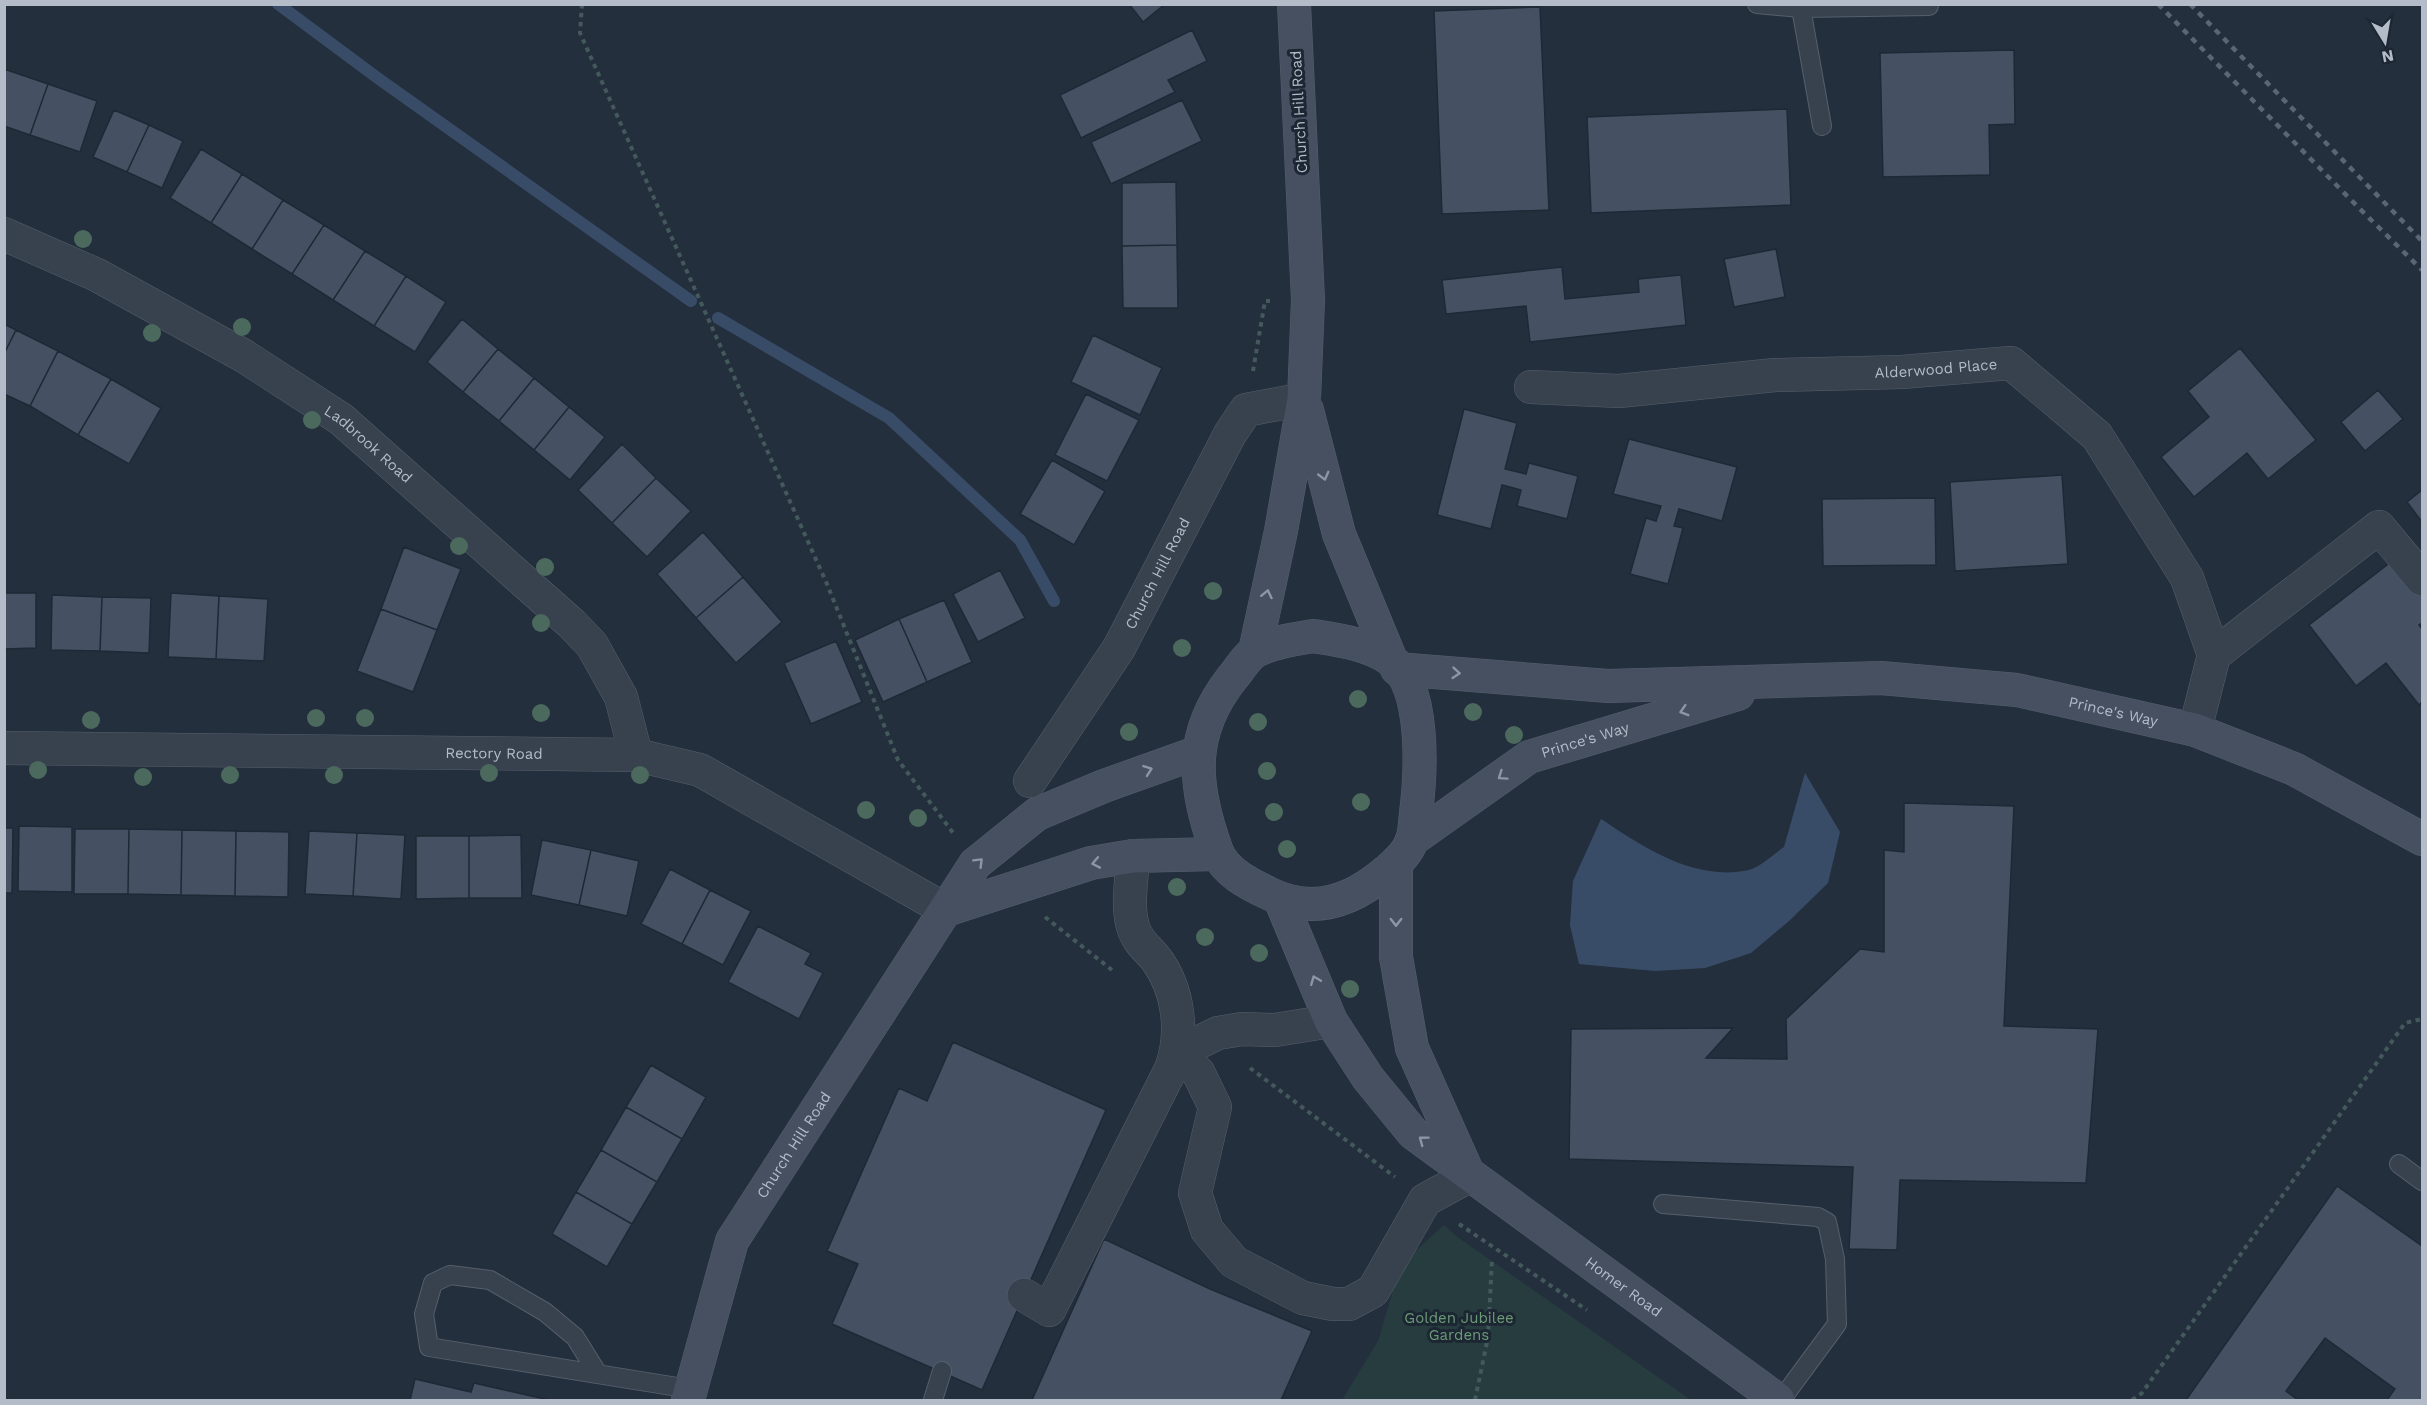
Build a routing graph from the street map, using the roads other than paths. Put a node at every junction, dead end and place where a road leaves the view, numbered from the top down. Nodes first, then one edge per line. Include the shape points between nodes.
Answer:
1 (1294, 4) edge
2 (1757, 4) edge
3 (1929, 6) edge
4 (1802, 8) junction
5 (1822, 126) dead end
6 (4, 234) edge
7 (1531, 387) dead end
8 (1304, 399) junction
9 (2422, 579) edge
10 (1255, 651) junction
11 (2214, 655) junction
12 (1394, 665) junction
13 (1780, 682) junction
14 (2195, 730) junction
15 (4, 748) edge
16 (1199, 752) junction
17 (636, 755) junction
18 (1029, 781) dead end
19 (2422, 839) edge
20 (1404, 851) junction
21 (1217, 854) junction
22 (1133, 856) junction
23 (1280, 899) junction
24 (946, 910) junction
25 (1331, 1021) junction
26 (1177, 1053) junction
27 (2399, 1164) dead end
28 (1469, 1176) junction
29 (2422, 1181) edge
30 (1663, 1204) dead end
31 (1024, 1295) dead end
32 (942, 1371) dead end
33 (598, 1374) junction
34 (689, 1395) edge
35 (933, 1401) edge
36 (1779, 1401) edge

1 - 8 street, Church Hill Road via 1308,300
2 - 4 lane
3 - 4 lane
4 - 5 lane
6 - 17 street, Ladbrook Road via 97,275 244,356 341,419 592,645 621,697
7 - 11 street, Alderwood Place via 1619,391 1775,375 1902,372 2012,363 2097,436 2187,578
10 -> 8 street, Church Hill Road
8 -> 12 street, Church Hill Road via 1339,534
8 - 18 street, Church Hill Road via 1246,410 1119,648
9 - 11 street via 2379,527
10 - 12 street via 1313,636 1363,647
10 - 16 street via 1219,695
11 - 14 street
12 -> 13 street, Prince's Way via 1608,686
12 - 20 street, Church Hill Road via 1413,700 1418,732 1418,792
13 - 14 street, Prince's Way via 1881,678 2017,690
13 -> 20 street, Prince's Way via 1529,757
14 - 19 street, Prince's Way via 2294,769
15 - 17 street, Rectory Road
16 - 21 street via 1201,804
24 -> 16 street, Church Hill Road via 975,864 1037,814
17 - 24 street, Rectory Road via 700,770
20 - 23 street, Prince's Way via 1353,896 1320,905
20 -> 28 street, Homer Road via 1396,957 1412,1048
21 - 22 street
21 - 23 street, Prince's Way via 1234,874
22 -> 24 street via 1091,863
22 - 26 street via 1133,927 1138,941 1156,959 1173,987 1179,1020
25 -> 23 street, Homer Road
24 - 34 street, Church Hill Road via 732,1241
25 - 26 street via 1275,1030 1218,1033
28 -> 25 street, Homer Road via 1413,1133 1368,1078
26 - 28 street via 1198,1072 1215,1107 1195,1193 1207,1230 1234,1262 1303,1298 1349,1304 1373,1291 1425,1200
26 - 31 street via 1049,1310
27 - 29 lane
28 - 36 street, Homer Road
30 - 36 lane via 1818,1216 1827,1222 1835,1259 1837,1324
32 - 35 lane
33 - 33 lane via 429,1347 424,1314 433,1283 450,1275 489,1280 545,1311 575,1337
33 - 34 lane

